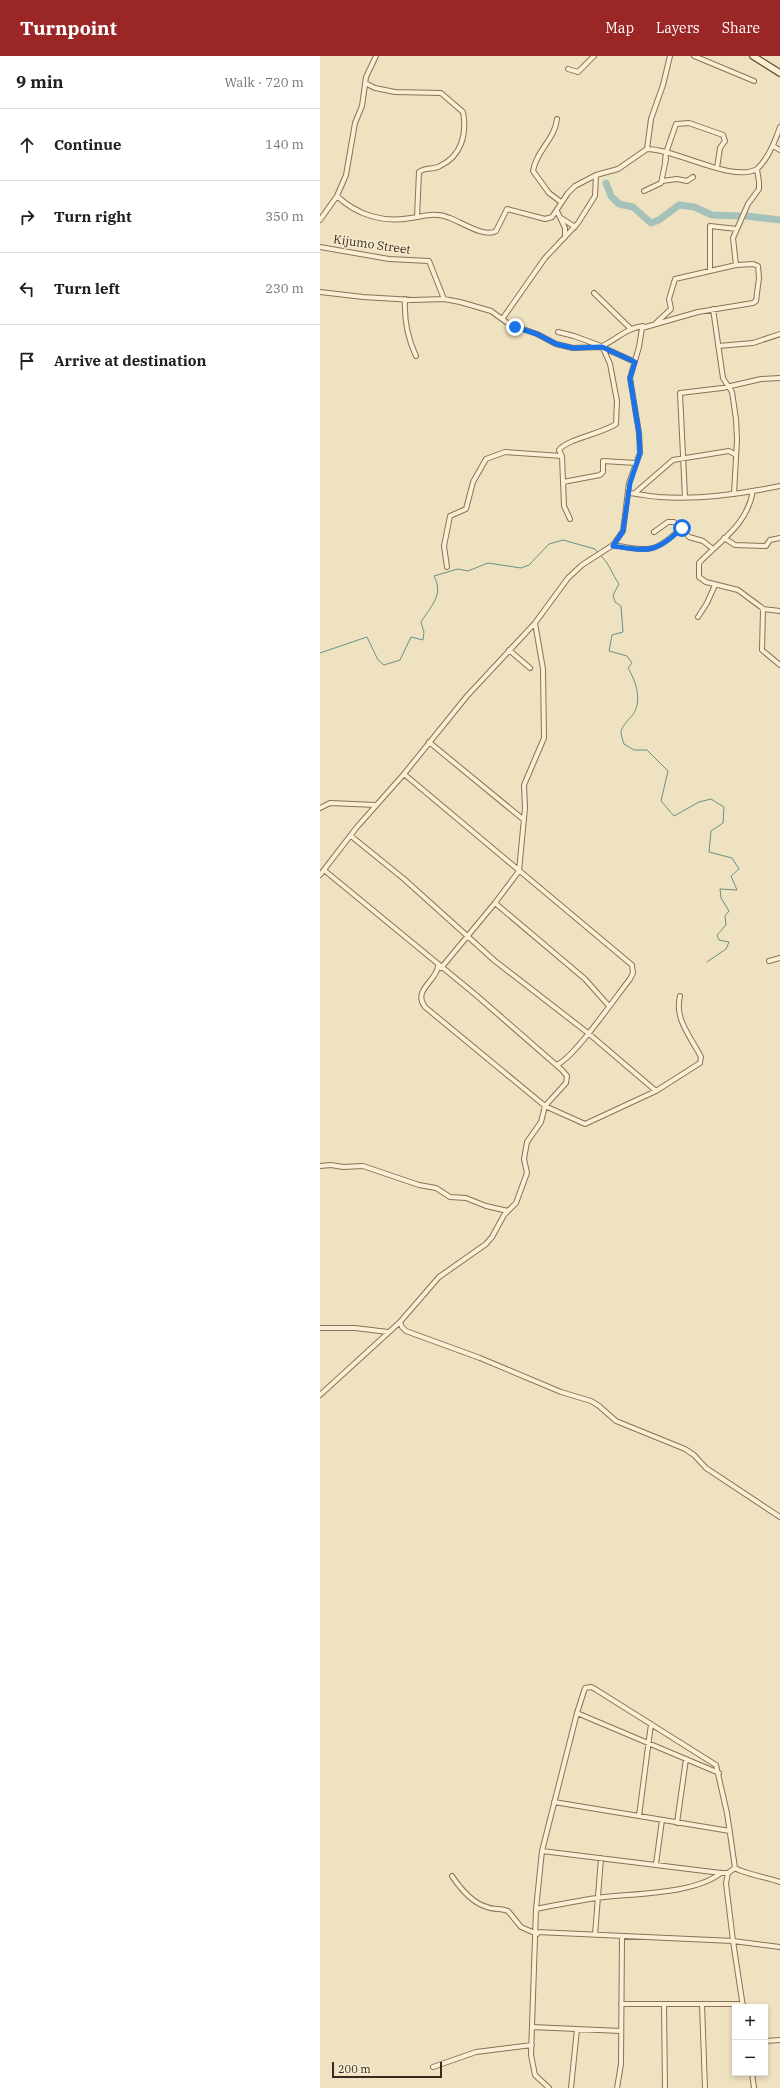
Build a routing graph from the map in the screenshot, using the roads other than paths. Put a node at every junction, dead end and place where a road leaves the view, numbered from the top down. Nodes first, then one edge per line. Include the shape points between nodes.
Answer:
1 (376, 56) edge
2 (594, 56) edge
3 (670, 56) edge
4 (694, 56) edge
5 (753, 56) edge
6 (568, 69) dead end
7 (780, 74) edge
8 (754, 81) dead end
9 (365, 84) junction
10 (557, 119) dead end
11 (780, 127) edge
12 (773, 146) junction
13 (647, 150) junction
14 (780, 150) edge
15 (668, 154) junction
16 (717, 168) junction
17 (757, 169) junction
18 (596, 175) junction
19 (693, 177) dead end
20 (662, 181) junction
21 (644, 191) dead end
22 (337, 196) junction
23 (560, 202) junction
24 (557, 211) junction
25 (416, 217) junction
26 (560, 218) junction
27 (320, 220) edge
28 (575, 227) junction
29 (737, 229) junction
30 (565, 237) junction
31 (320, 247) edge
32 (736, 265) junction
33 (710, 270) junction
34 (320, 292) edge
35 (594, 293) dead end
36 (404, 299) junction
37 (444, 299) junction
38 (713, 309) junction
39 (502, 318) junction
40 (656, 323) junction
41 (643, 326) junction
42 (631, 328) junction
43 (558, 332) dead end
44 (780, 334) edge
45 (718, 346) junction
46 (602, 347) junction
47 (416, 356) dead end
48 (635, 362) junction
49 (780, 378) edge
50 (725, 384) junction
51 (729, 387) junction
52 (722, 388) junction
53 (562, 456) junction
54 (736, 456) junction
55 (682, 458) junction
56 (636, 463) junction
57 (563, 482) junction
58 (780, 486) edge
59 (753, 491) junction
60 (628, 493) junction
61 (635, 493) junction
62 (734, 494) junction
63 (685, 498) junction
64 (570, 519) dead end
65 (682, 528) junction
66 (654, 532) dead end
67 (724, 538) junction
68 (780, 538) edge
69 (613, 546) junction
70 (713, 549) junction
71 (447, 567) dead end
72 (714, 585) junction
73 (763, 610) junction
74 (780, 611) edge
75 (698, 617) dead end
76 (535, 623) junction
77 (509, 650) junction
78 (780, 665) edge
79 (530, 668) dead end
80 (430, 742) junction
81 (404, 774) junction
82 (376, 805) junction
83 (320, 808) edge
84 (524, 820) junction
85 (351, 836) junction
86 (324, 870) junction
87 (519, 870) junction
88 (320, 875) edge
89 (495, 903) junction
90 (467, 936) junction
91 (780, 958) edge
92 (769, 961) dead end
93 (440, 967) junction
94 (680, 996) dead end
95 (609, 1006) junction
96 (588, 1034) junction
97 (556, 1065) junction
98 (656, 1091) junction
99 (545, 1106) junction
100 (320, 1166) edge
101 (508, 1211) junction
102 (400, 1322) junction
103 (320, 1328) edge
104 (403, 1330) junction
105 (390, 1331) junction
106 (320, 1395) edge
107 (780, 1517) edge
108 (577, 1713) junction
109 (651, 1724) junction
110 (648, 1742) junction
111 (686, 1759) junction
112 (719, 1773) junction
113 (554, 1802) junction
114 (639, 1816) junction
115 (662, 1820) junction
116 (677, 1823) junction
117 (730, 1831) junction
118 (542, 1851) junction
119 (601, 1858) junction
120 (656, 1864) junction
121 (735, 1868) junction
122 (721, 1873) junction
123 (728, 1873) junction
124 (452, 1876) dead end
125 (780, 1882) edge
126 (598, 1898) junction
127 (536, 1909) junction
128 (537, 1933) junction
129 (595, 1935) junction
130 (622, 1936) junction
131 (733, 1941) junction
132 (780, 1947) edge
133 (621, 2004) junction
134 (664, 2004) junction
135 (702, 2004) junction
136 (743, 2004) edge
137 (732, 2005) edge
138 (532, 2027) junction
139 (577, 2029) junction
140 (621, 2031) junction
141 (780, 2040) edge
142 (768, 2041) edge
143 (532, 2045) junction
144 (433, 2067) dead end
145 (752, 2076) edge
146 (549, 2088) edge
147 (571, 2088) edge
148 (617, 2088) edge
149 (665, 2088) edge
150 (705, 2088) edge
151 (754, 2088) edge

1 - 9 street
2 - 6 street via 578,72
3 - 13 street via 651,118
4 - 8 street
5 - 7 main road
9 - 22 street via 346,175
9 - 25 street via 395,92 441,93 463,112 462,146 441,166 419,172
10 - 23 street via 555,133 543,149 533,171 549,193
11 - 12 street
12 - 14 street
12 - 17 street via 763,164
13 - 15 street
13 - 18 street via 618,169
15 - 16 street
15 - 16 street via 676,124 689,123 723,135 725,141 720,148
15 - 20 street
16 - 17 street via 742,173
17 - 29 street via 759,189 748,204
18 - 23 street via 575,186
18 - 28 street via 595,196
19 - 20 street via 687,181
20 - 21 street
22 - 25 street via 366,216 400,220
22 - 27 street
23 - 24 street
24 - 25 street via 552,217 544,219 507,209 496,231 490,233 466,226 443,215 427,214
24 - 26 street
26 - 28 street
26 - 30 street via 565,228
28 - 30 street
29 - 32 street via 733,238
29 - 33 street via 710,226
30 - 39 street via 545,258
31 - 37 street, Kijumo Street via 390,259 429,261
32 - 33 street
32 - 38 street via 758,266 756,301
33 - 40 street via 676,279 669,299 671,309
34 - 36 street
35 - 42 street
36 - 37 street
36 - 47 street via 404,314 411,346
37 - 39 street via 491,311
38 - 40 street
38 - 45 street
39 - 46 street via 515,327 556,344 573,348
40 - 41 street
41 - 42 street
41 - 48 street
42 - 46 street
43 - 46 street
44 - 45 street via 753,343
45 - 50 street
46 - 48 street
46 - 53 street via 610,364 617,401 616,424 587,438 568,442 559,450
48 - 56 street via 630,378 640,444
49 - 51 street via 761,379
50 - 51 street
50 - 52 street
51 - 52 street
51 - 54 street via 736,419
52 - 55 street via 680,393
53 - 57 street
53 - 71 street via 505,452 486,459 472,482 466,510 450,516 444,546
54 - 55 street via 729,451
54 - 62 street
55 - 61 street via 674,460
55 - 63 street
56 - 57 street via 603,461 602,474
56 - 60 street
57 - 64 street via 564,506
58 - 59 street
59 - 62 street
59 - 67 street via 746,513 738,526
60 - 61 street
60 - 69 street via 623,531
61 - 63 street
62 - 63 street
65 - 66 street via 671,521
65 - 69 street via 659,547 636,549
65 - 70 street via 689,537 703,541
67 - 68 street via 735,545 766,546 770,540
67 - 70 street
69 - 76 street via 582,565 568,578
70 - 72 street via 699,563 698,571 702,580
72 - 73 street via 738,590
72 - 75 street
73 - 74 street
73 - 78 street via 760,637 762,650
76 - 77 street
76 - 84 street via 543,669 544,738 524,785
77 - 79 street
77 - 80 street
80 - 81 street
80 - 84 street
81 - 82 street
81 - 87 street
82 - 83 street via 330,803
82 - 85 street
84 - 87 street
85 - 86 street
85 - 90 street via 404,879
86 - 88 street
86 - 93 street
87 - 89 street
87 - 95 street via 632,965 632,976
89 - 90 street
89 - 95 street via 585,979
90 - 93 street
90 - 96 street via 495,962
91 - 92 street
93 - 97 street
93 - 99 street via 422,992 422,1003
94 - 98 street via 680,1017 701,1057 701,1062
95 - 96 street
96 - 97 street via 565,1060
96 - 98 street
97 - 99 street via 566,1073 566,1083
98 - 99 street via 588,1123 581,1123
99 - 101 street via 541,1122 526,1145 525,1179 516,1203
100 - 101 street via 363,1166 419,1185 436,1188 450,1197 466,1198
101 - 102 street via 486,1244 439,1277
102 - 104 street
102 - 105 street
103 - 105 street
104 - 105 street
104 - 107 street via 486,1360 560,1392 591,1401 616,1420 694,1455 706,1468
105 - 106 street
108 - 109 street via 584,1690 591,1687
108 - 110 street
108 - 113 street
109 - 110 street
109 - 112 street via 714,1762
110 - 111 street
110 - 114 street
111 - 112 street
111 - 116 street
112 - 117 street
113 - 114 street
113 - 118 street
114 - 115 street
115 - 116 street
115 - 120 street
116 - 117 street
117 - 121 street
118 - 119 street
118 - 127 street
119 - 120 street
119 - 126 street
120 - 122 street
121 - 123 street
121 - 125 street via 741,1872
122 - 123 street
122 - 126 street via 708,1881 661,1892
123 - 131 street via 726,1883
124 - 128 street via 460,1888 475,1901 488,1908 508,1911 521,1927
126 - 127 street
126 - 129 street
127 - 128 street
128 - 129 street
128 - 138 street
129 - 130 street
130 - 131 street
130 - 133 street
131 - 132 street
131 - 136 street
133 - 134 street
133 - 140 street
134 - 135 street
134 - 149 street
135 - 137 street
135 - 150 street
138 - 139 street
138 - 143 street
139 - 140 street
139 - 147 street
140 - 148 street
141 - 142 street
143 - 144 street via 476,2052
143 - 146 street via 533,2071
145 - 151 street

